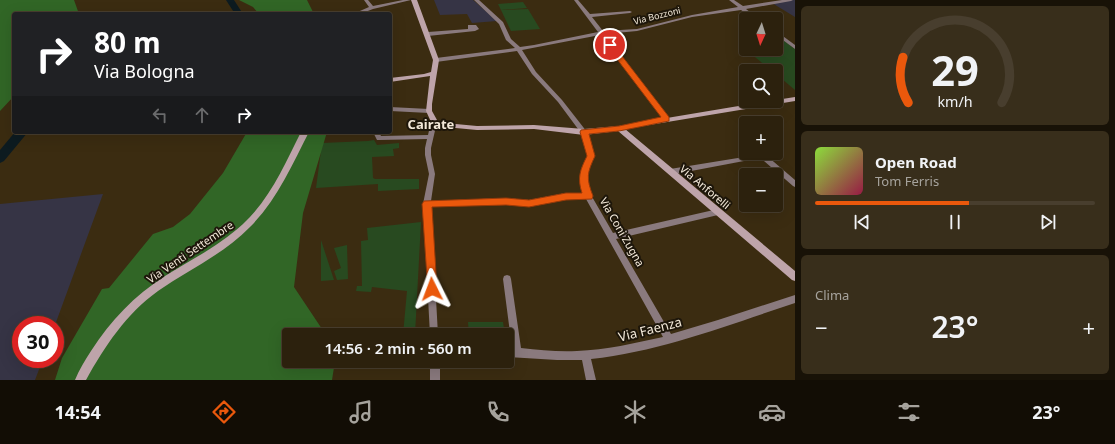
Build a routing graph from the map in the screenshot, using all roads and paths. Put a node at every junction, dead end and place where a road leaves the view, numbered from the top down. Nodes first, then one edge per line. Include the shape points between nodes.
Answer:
1 (366, 0) edge
2 (409, 0) edge
3 (414, 0) edge
4 (476, 0) edge
5 (576, 0) edge
6 (731, 0) edge
7 (791, 0) edge
8 (372, 8) junction
9 (742, 8) junction
10 (361, 12) edge
11 (630, 12) dead end
12 (747, 12) edge
13 (588, 16) junction
14 (470, 30) dead end
15 (600, 33) junction
16 (428, 34) junction
17 (783, 38) edge
18 (795, 47) edge
19 (519, 49) junction
20 (436, 60) junction
21 (433, 73) junction
22 (420, 77) junction
23 (392, 80) edge
24 (432, 83) junction
25 (795, 99) edge
26 (392, 109) edge
27 (429, 111) junction
28 (667, 119) junction
29 (434, 122) junction
30 (619, 128) junction
31 (584, 132) junction
32 (304, 134) edge
33 (377, 134) edge
34 (430, 137) junction
35 (670, 172) junction
36 (795, 184) edge
37 (588, 196) junction
38 (427, 204) junction
39 (718, 212) junction
40 (612, 237) junction
41 (795, 277) edge
42 (507, 279) dead end
43 (795, 299) edge
44 (434, 328) edge
45 (669, 339) junction
46 (517, 352) joint
47 (586, 356) junction
48 (435, 368) edge
49 (80, 380) edge
50 (435, 380) edge
51 (591, 380) edge

1 - 8 street
2 - 8 street
3 - 16 street
4 - 19 street via 501,23 513,45
5 - 13 street
6 - 9 street
7 - 9 street, Via Bozzoni
8 - 10 street
9 - 12 street
9 - 15 street, Via Bozzoni via 692,16 637,30
11 - 13 street
13 - 15 street
14 - 16 street
15 - 19 street, Via Bozzoni
15 - 28 street
16 - 20 street
17 - 18 street
19 - 20 street, Via Bozzoni
19 - 31 street via 534,73
20 - 21 street
21 - 22 street
21 - 24 street
22 - 23 street
22 - 24 street
24 - 27 street
25 - 28 street
26 - 27 street
27 - 29 street
28 - 30 street
29 - 31 street via 478,128 534,127
29 - 34 street
30 - 31 street
30 - 35 street, Via Anforelli
31 - 37 street, Via Coni Zugna via 591,156 583,172
32 - 49 street, Via Venti Settembre via 271,199 226,243 134,306 110,330
33 - 34 street via 379,138
34 - 38 street via 428,155 432,174
35 - 36 street via 744,159 765,158
35 - 39 street, Via Anforelli
37 - 38 street via 566,196 529,203 506,201
37 - 40 street, Via Coni Zugna
38 - 44 street
39 - 40 street
39 - 41 street, Via Anforelli
40 - 45 street, Via Coni Zugna
42 - 46 street
43 - 45 street, Via Faenza
45 - 47 street, Via Faenza
46 - 47 street, Via Faenza
47 - 51 street
48 - 50 street

